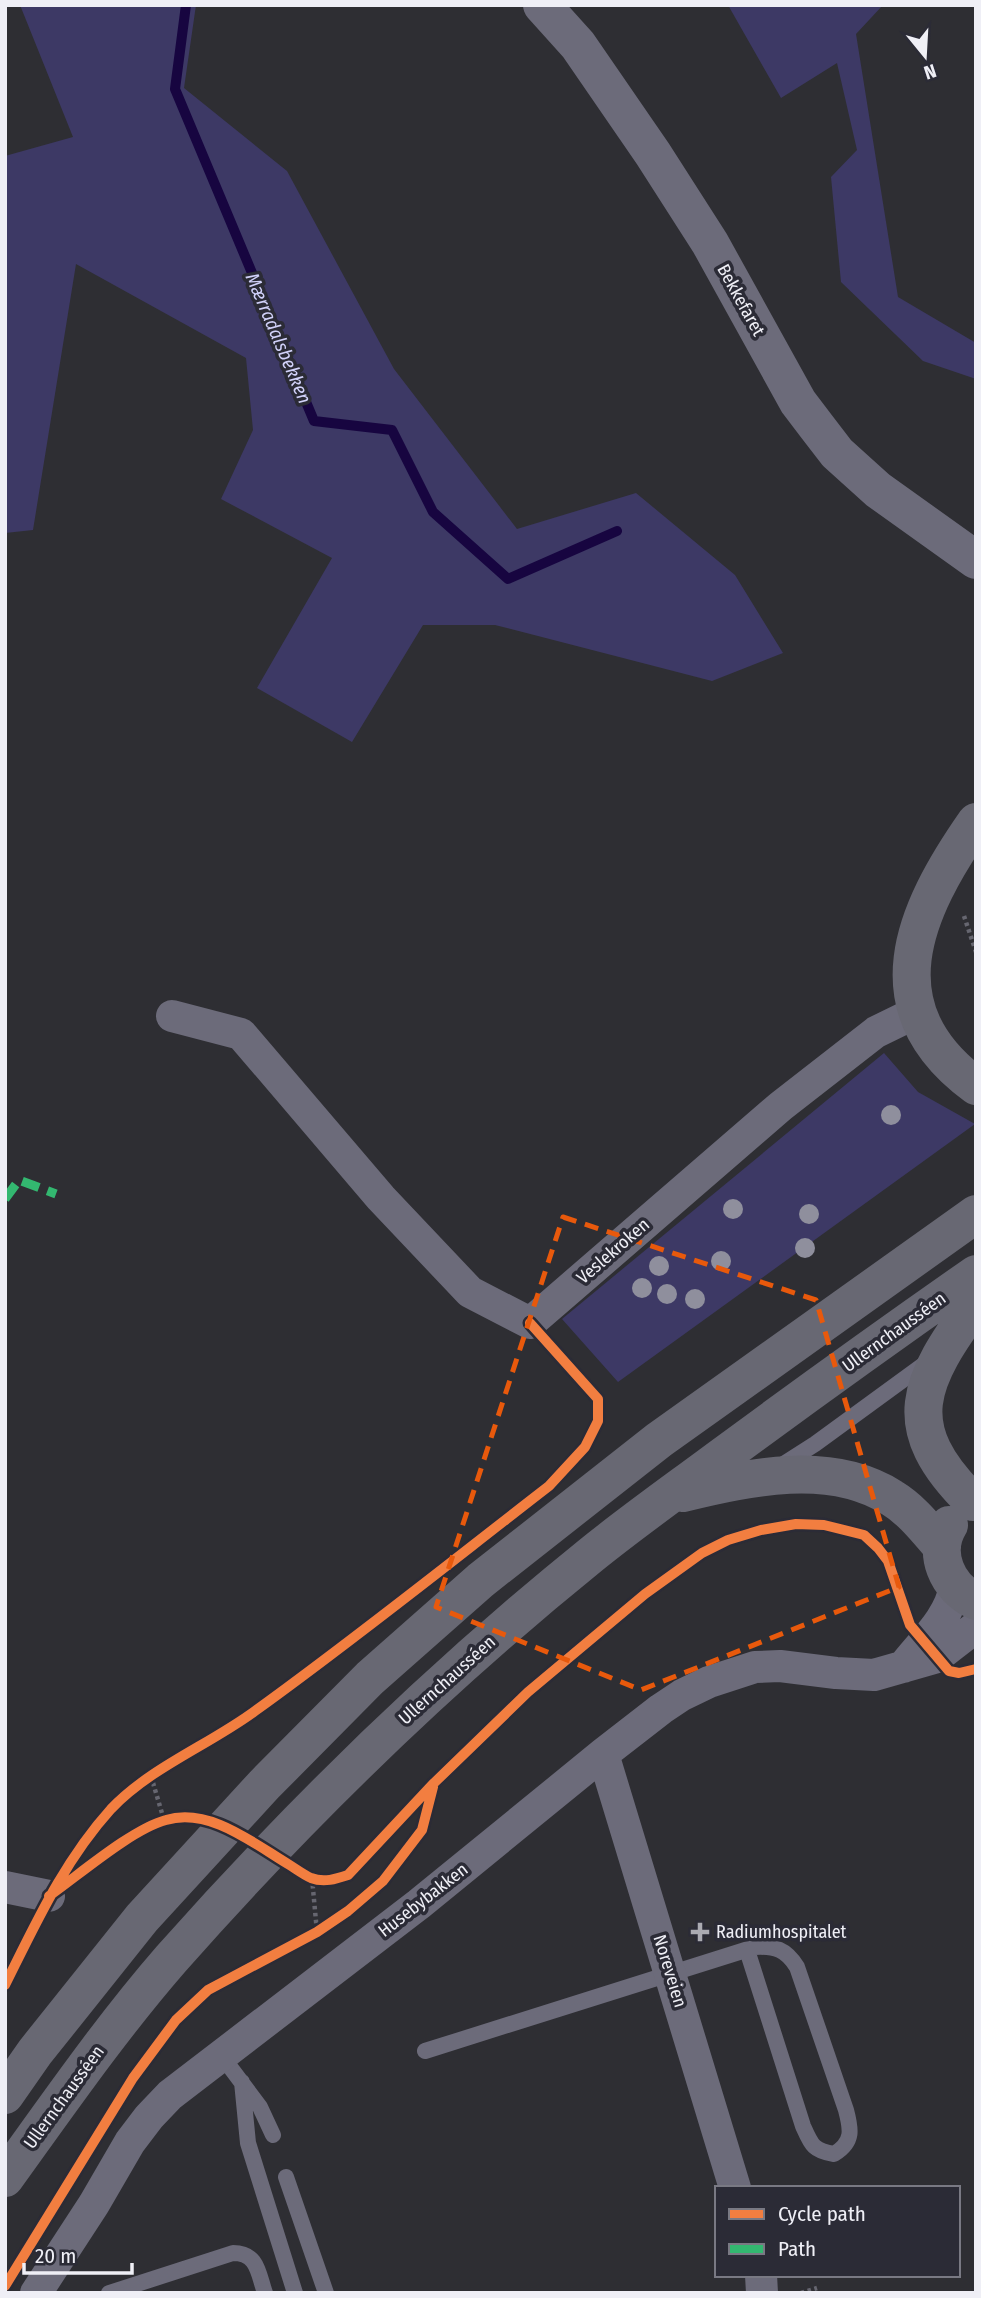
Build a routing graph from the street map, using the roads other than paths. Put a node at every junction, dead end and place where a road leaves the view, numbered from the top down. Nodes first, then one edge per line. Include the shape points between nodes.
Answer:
1 (542, 5) edge
2 (976, 560) edge
3 (976, 822) edge
4 (917, 1012) junction
5 (172, 1016) dead end
6 (976, 1086) edge
7 (976, 1214) edge
8 (976, 1275) edge
9 (976, 1303) edge
10 (945, 1349) junction
11 (755, 1479) junction
12 (667, 1497) junction
13 (974, 1501) edge
14 (942, 1547) junction
15 (965, 1593) edge
16 (976, 1628) edge
17 (903, 1667) junction
18 (603, 1754) junction
19 (5, 1887) edge
20 (49, 1896) dead end
21 (747, 1950) junction
22 (670, 1974) junction
23 (425, 2051) dead end
24 (221, 2055) junction
25 (242, 2082) junction
26 (5, 2095) edge
27 (273, 2135) dead end
28 (286, 2177) dead end
29 (5, 2178) edge
30 (734, 2186) edge
31 (36, 2293) edge
32 (109, 2293) edge
33 (265, 2293) edge
34 (295, 2293) edge
35 (326, 2293) edge

1 - 2 street, Bekkefaret via 578,45 653,154 710,243 797,402 837,453 903,510
3 - 4 highway via 943,872 922,919 911,969
4 - 5 street, Veslekroken via 876,1032 781,1106 530,1323 470,1292 241,1034
4 - 6 highway via 948,1064
7 - 26 highway via 659,1440 481,1580 370,1678 142,1918
8 - 12 highway, Ullernchausséen
9 - 10 highway
10 - 11 lane via 815,1444
10 - 13 highway via 924,1394 924,1426 944,1472
11 - 12 highway
11 - 14 highway via 821,1476 866,1485 894,1499
12 - 29 highway, Ullernchausséen via 483,1647 299,1821 171,1960 104,2041
13 - 14 highway via 957,1512
14 - 15 highway via 947,1575
15 - 17 street via 953,1598
16 - 17 street, Husebybakken via 937,1657
17 - 18 street, Husebybakken via 874,1675 780,1666 732,1673 668,1704
18 - 22 street, Noreveien
18 - 24 street, Husebybakken via 419,1904
19 - 20 street
21 - 21 lane via 803,2126 811,2143 821,2152 834,2154 848,2143 851,2131 797,1967 780,1948
21 - 22 lane
22 - 23 lane
22 - 30 street, Noreveien
24 - 25 lane
24 - 31 street, Husebybakken via 149,2117
25 - 27 lane
25 - 34 lane via 248,2143
28 - 35 lane
32 - 33 lane via 233,2253 250,2256

